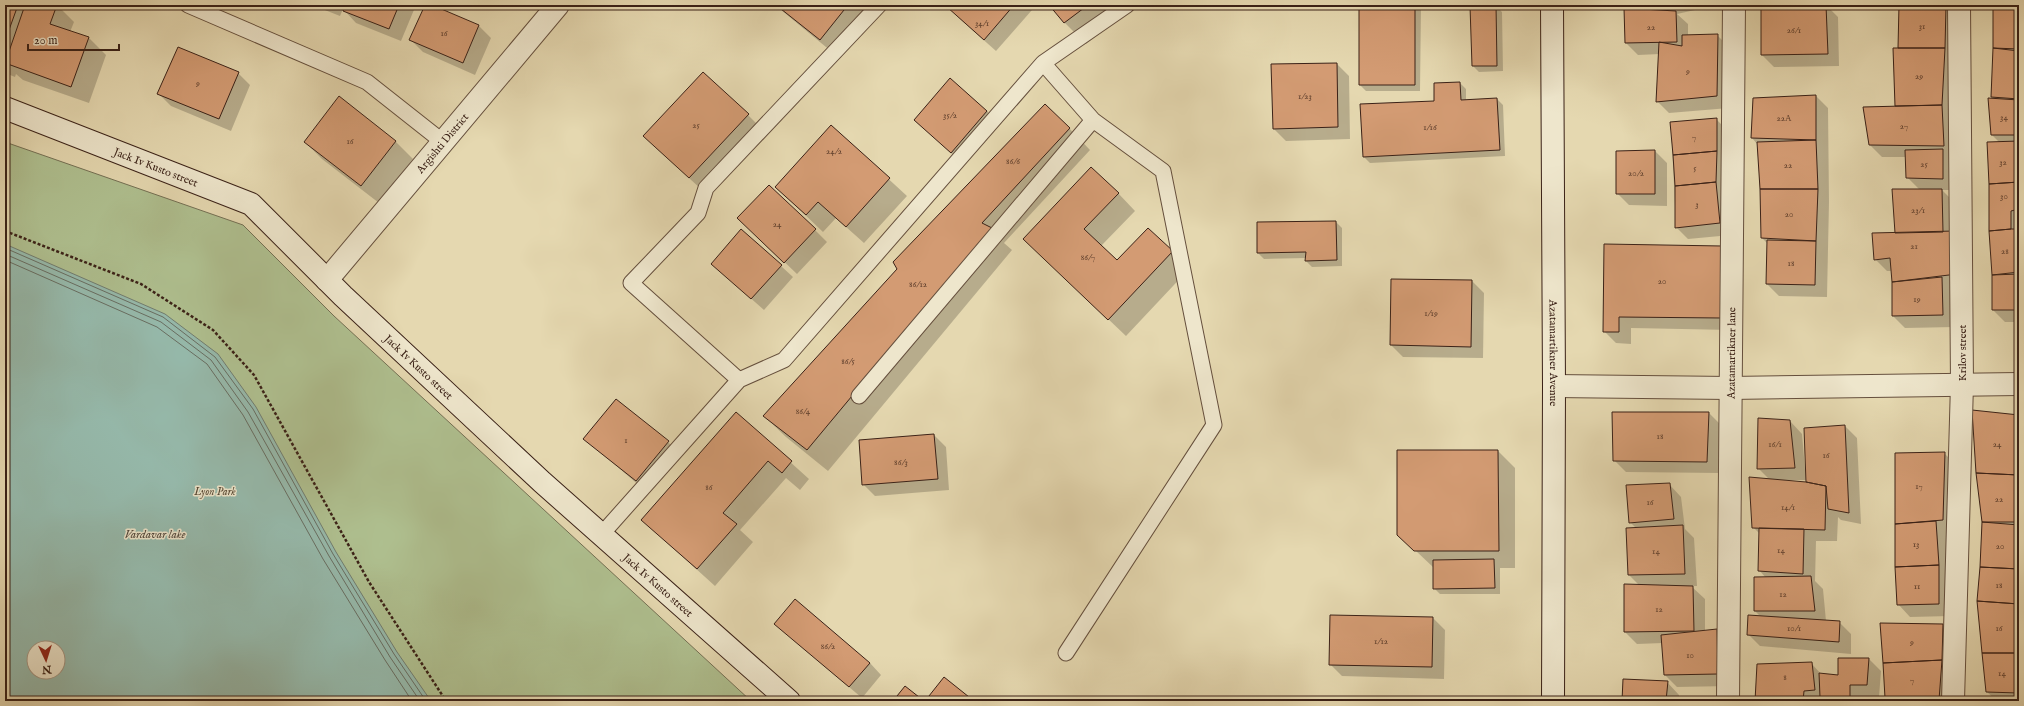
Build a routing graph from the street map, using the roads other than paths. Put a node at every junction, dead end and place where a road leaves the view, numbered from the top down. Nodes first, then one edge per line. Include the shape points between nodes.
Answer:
1 (188, 5) edge
2 (558, 5) edge
3 (879, 5) edge
4 (1127, 5) edge
5 (1552, 5) edge
6 (1734, 5) edge
7 (1959, 5) edge
8 (1042, 63) junction
9 (5, 108) edge
10 (1093, 120) junction
11 (443, 142) junction
12 (327, 280) junction
13 (739, 380) junction
14 (1962, 384) junction
15 (2019, 384) edge
16 (1554, 386) junction
17 (1730, 388) junction
18 (859, 396) dead end
19 (600, 535) junction
20 (1066, 653) dead end
21 (789, 701) edge
22 (1553, 701) edge
23 (1728, 701) edge
24 (1953, 701) edge

1 - 11 lane via 367,82
2 - 11 street, Argishti District
3 - 13 lane via 706,188 698,213 631,283
4 - 8 lane
5 - 16 street, Azatamartikner Avenue
6 - 17 street, Azatamartikner lane
7 - 14 street, Krilov street
8 - 10 lane
8 - 13 lane via 784,360
9 - 12 street, Jack Iv Kusto street via 251,204
10 - 18 lane
10 - 20 lane via 1163,171 1214,425
11 - 12 street, Argishti District
12 - 19 street, Jack Iv Kusto street
13 - 19 lane
14 - 15 street
14 - 17 street
14 - 24 street, Krilov street
16 - 17 street
16 - 22 street, Azatamartikner Avenue
17 - 23 street, Azatamartikner lane
19 - 21 street, Jack Iv Kusto street

